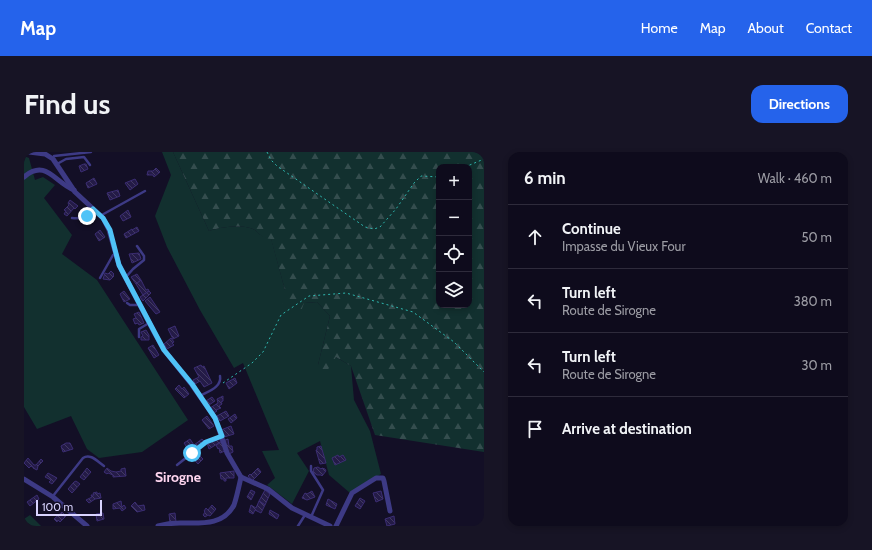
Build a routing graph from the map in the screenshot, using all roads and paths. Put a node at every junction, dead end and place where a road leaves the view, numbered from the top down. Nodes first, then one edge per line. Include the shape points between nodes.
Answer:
1 (29, 152) edge
2 (56, 152) edge
3 (91, 152) edge
4 (267, 152) edge
5 (484, 159) edge
6 (55, 160) junction
7 (472, 164) edge
8 (90, 165) dead end
9 (24, 177) edge
10 (436, 177) edge
11 (74, 190) junction
12 (145, 191) dead end
13 (93, 209) junction
14 (100, 216) junction
15 (72, 218) dead end
16 (137, 246) dead end
17 (115, 254) junction
18 (100, 278) dead end
19 (126, 278) junction
20 (127, 303) dead end
21 (140, 305) junction
22 (149, 323) junction
23 (139, 336) dead end
24 (484, 372) edge
25 (220, 376) dead end
26 (219, 385) junction
27 (200, 397) junction
28 (222, 436) junction
29 (177, 465) dead end
30 (104, 466) dead end
31 (311, 466) dead end
32 (241, 477) junction
33 (26, 482) edge
34 (53, 497) junction
35 (390, 511) dead end
36 (308, 516) junction
37 (200, 525) edge
38 (88, 526) edge
39 (158, 526) edge
40 (298, 526) edge
41 (330, 526) edge
42 (336, 526) edge

1 - 6 street via 45,154
2 - 6 lane
3 - 6 lane
4 - 10 path via 277,166 365,227 374,229 380,227 396,209 421,176
5 - 7 path
6 - 8 lane via 84,157
6 - 11 street
9 - 11 street via 30,172 44,170
11 - 13 street
12 - 14 lane
13 - 14 street
13 - 15 lane via 81,219
14 - 17 street via 110,230
16 - 19 lane via 144,260
17 - 18 lane
17 - 19 street
19 - 21 street
20 - 21 lane
21 - 22 street
22 - 23 lane via 139,329
22 - 27 street via 164,350
24 - 26 path via 454,342 413,312 346,293 309,296 281,315 263,352 252,363
25 - 26 lane
26 - 27 lane
27 - 28 street via 215,418
28 - 29 lane via 206,442
28 - 32 street via 227,453
30 - 34 lane via 90,456 82,458
31 - 36 lane via 311,471 323,490
32 - 36 street via 268,489 292,508
32 - 37 street via 229,514 212,524
33 - 34 street
34 - 38 street
35 - 42 street via 384,482 382,478 376,478 352,493
36 - 40 lane
36 - 41 street
37 - 39 street via 179,523

